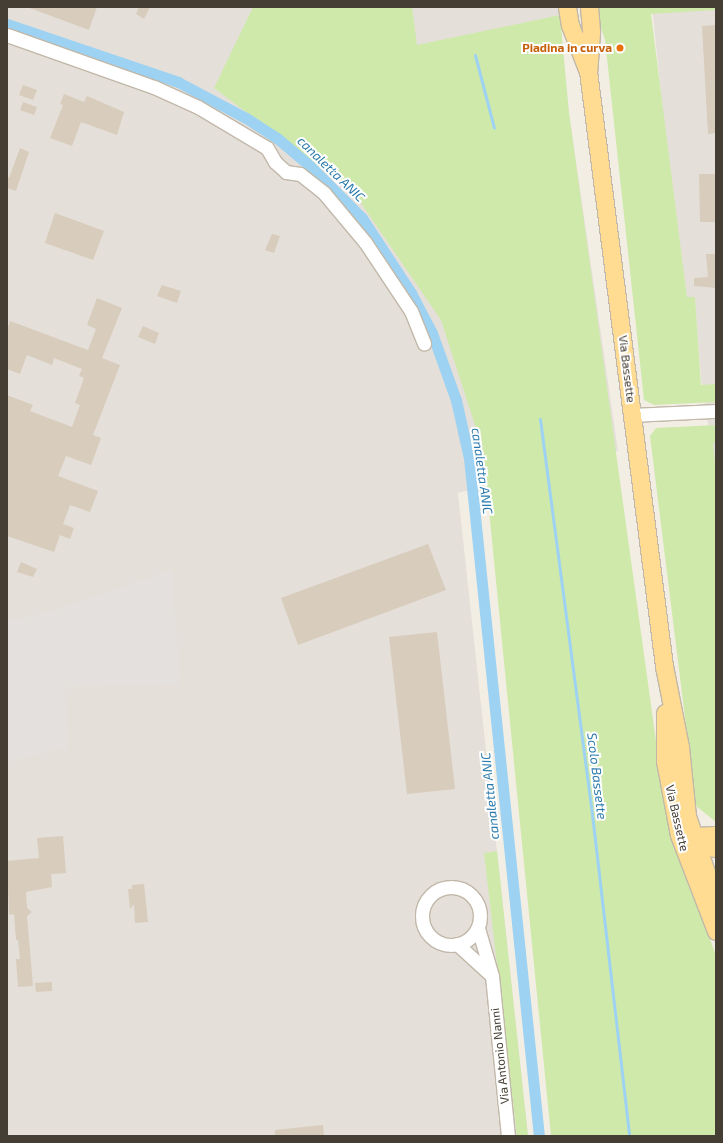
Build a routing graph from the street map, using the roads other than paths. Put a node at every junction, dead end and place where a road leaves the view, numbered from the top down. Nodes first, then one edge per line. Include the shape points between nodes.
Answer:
1 (567, 7) edge
2 (575, 7) edge
3 (582, 7) edge
4 (590, 7) edge
5 (7, 35) edge
6 (584, 46) junction
7 (424, 343) dead end
8 (716, 411) edge
9 (633, 415) junction
10 (664, 666) junction
11 (665, 724) junction
12 (684, 782) junction
13 (716, 830) edge
14 (716, 835) edge
15 (694, 840) junction
16 (716, 848) edge
17 (716, 872) edge
18 (714, 896) edge
19 (716, 914) edge
20 (478, 928) junction
21 (716, 931) edge
22 (457, 944) junction
23 (492, 976) junction
24 (508, 1136) edge

1 - 6 main road, Via Bassette
2 - 6 main road, Via Bassette
3 - 6 main road, Via Bassette via 586,37
4 - 6 main road, Via Bassette
5 - 7 street via 154,87 198,107 267,148 275,162 286,172 300,174 324,193 365,242 410,311
6 - 9 main road, Via Bassette
8 - 9 street
9 - 10 main road, Via Bassette
10 - 11 main road, Via Bassette
10 - 12 main road, Via Bassette
11 - 15 main road, Via Bassette via 685,833
11 - 21 main road, Via Bassette via 665,761 679,835
12 - 13 main road via 692,808 700,820
12 - 15 main road, Via Bassette via 687,816
14 - 15 main road
15 - 16 main road
15 - 18 main road, Via Bassette
15 - 19 main road, Via Bassette via 689,850
17 - 18 main road
20 - 22 street via 473,935
20 - 22 street, Via Antonio Nanni via 480,910 470,894 452,887 433,893 423,910 426,929 439,942
20 - 23 street, Via Antonio Nanni
22 - 23 street
23 - 24 street, Via Antonio Nanni

